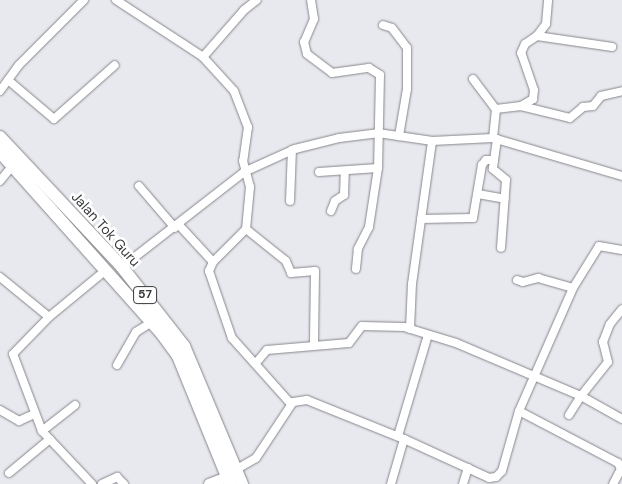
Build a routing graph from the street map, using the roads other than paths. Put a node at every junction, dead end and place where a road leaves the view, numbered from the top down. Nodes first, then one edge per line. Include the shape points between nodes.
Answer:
1 (84, 0) edge
2 (116, 0) edge
3 (257, 0) edge
4 (311, 0) edge
5 (548, 0) edge
6 (383, 25) dead end
7 (537, 36) junction
8 (612, 47) dead end
9 (203, 57) junction
10 (115, 65) dead end
11 (473, 79) dead end
12 (8, 80) junction
13 (0, 91) edge
14 (622, 91) edge
15 (521, 106) junction
16 (496, 109) junction
17 (378, 133) junction
18 (399, 136) junction
19 (0, 137) edge
20 (495, 138) junction
21 (432, 141) junction
22 (292, 150) junction
23 (0, 152) edge
24 (494, 160) junction
25 (12, 166) junction
26 (378, 168) junction
27 (244, 172) junction
28 (319, 172) dead end
29 (345, 172) junction
30 (622, 176) edge
31 (0, 181) edge
32 (139, 186) dead end
33 (478, 194) junction
34 (504, 199) junction
35 (290, 201) dead end
36 (331, 211) dead end
37 (421, 219) junction
38 (177, 226) junction
39 (246, 229) junction
40 (500, 248) dead end
41 (97, 250) junction
42 (622, 250) edge
43 (213, 262) junction
44 (122, 267) junction
45 (356, 269) dead end
46 (106, 270) junction
47 (0, 278) edge
48 (517, 280) dead end
49 (573, 288) junction
50 (622, 309) edge
51 (49, 317) junction
52 (152, 322) junction
53 (410, 328) junction
54 (428, 334) junction
55 (314, 345) junction
56 (256, 362) junction
57 (116, 365) dead end
58 (535, 375) junction
59 (581, 396) junction
60 (291, 404) junction
61 (75, 405) dead end
62 (0, 410) edge
63 (519, 411) junction
64 (34, 414) junction
65 (569, 415) dead end
66 (622, 419) edge
67 (42, 431) junction
68 (401, 438) junction
69 (50, 439) junction
70 (468, 468) junction
71 (9, 473) dead end
72 (231, 477) edge
73 (92, 484) edge
74 (102, 484) edge
75 (124, 484) edge
76 (208, 484) edge
77 (242, 484) edge
78 (391, 484) edge
79 (463, 484) edge
80 (613, 484) edge

1 - 12 street
2 - 9 street
3 - 9 street via 244,10
4 - 17 street via 314,18 304,42 307,54 336,74 369,68 380,75
5 - 7 street via 546,23
6 - 18 street via 392,28 406,48 407,90
7 - 8 street
7 - 15 street via 525,44 521,53 534,92 532,100
9 - 27 street via 234,91 247,126
10 - 12 street via 54,119
11 - 16 street
12 - 13 street
14 - 15 street via 601,96 593,106 583,107 570,118
15 - 16 street
16 - 20 street
17 - 18 street
17 - 22 street
17 - 26 street
18 - 21 street
19 - 41 main road, Jalan Tok Guru / 57
20 - 21 street
20 - 24 street
20 - 30 street
21 - 37 street
22 - 27 street
22 - 35 street
23 - 25 main road, Jalan Tok Guru / 57
24 - 33 street via 483,163
24 - 34 street via 494,171 506,180
25 - 31 street
25 - 41 main road, Jalan Tok Guru / 57
26 - 29 street
26 - 45 street via 369,227 358,249
27 - 38 street
27 - 39 street via 250,186
28 - 29 street
29 - 36 street via 344,195 335,201
32 - 38 street
33 - 34 street
33 - 37 street via 471,220
34 - 40 street
37 - 53 street
38 - 43 street
38 - 44 street
39 - 43 street
39 - 55 street via 286,261 291,273 315,271
41 - 44 main road, Jalan Tok Guru / 57
41 - 46 main road, Jalan Tok Guru / 57
42 - 49 street via 599,246
43 - 56 street via 210,273 232,338
44 - 72 main road, Jalan Tok Guru / 57 via 184,346
46 - 51 street
46 - 52 main road, Jalan Tok Guru / 57
47 - 51 street
48 - 49 street via 524,282 538,278
49 - 58 street
50 - 59 street via 610,324 603,342 608,362
51 - 64 street via 12,354
52 - 57 street via 136,332
52 - 72 main road, Jalan Tok Guru / 57 via 178,356
53 - 54 street
53 - 55 street via 362,326 349,343
54 - 58 street
54 - 68 street
55 - 56 street via 264,350
56 - 60 street
58 - 59 street
58 - 63 street
59 - 65 street
59 - 66 street
60 - 68 street via 308,400
60 - 72 street via 256,458
61 - 67 street
62 - 64 street via 19,421
63 - 70 street via 502,472 489,478
63 - 80 street via 618,463 621,469
64 - 67 street
67 - 69 street
68 - 70 street
68 - 78 street
69 - 71 street
69 - 73 street
70 - 79 street
72 - 76 street
72 - 77 main road, Jalan Tok Guru / 57
74 - 75 street via 116,477

